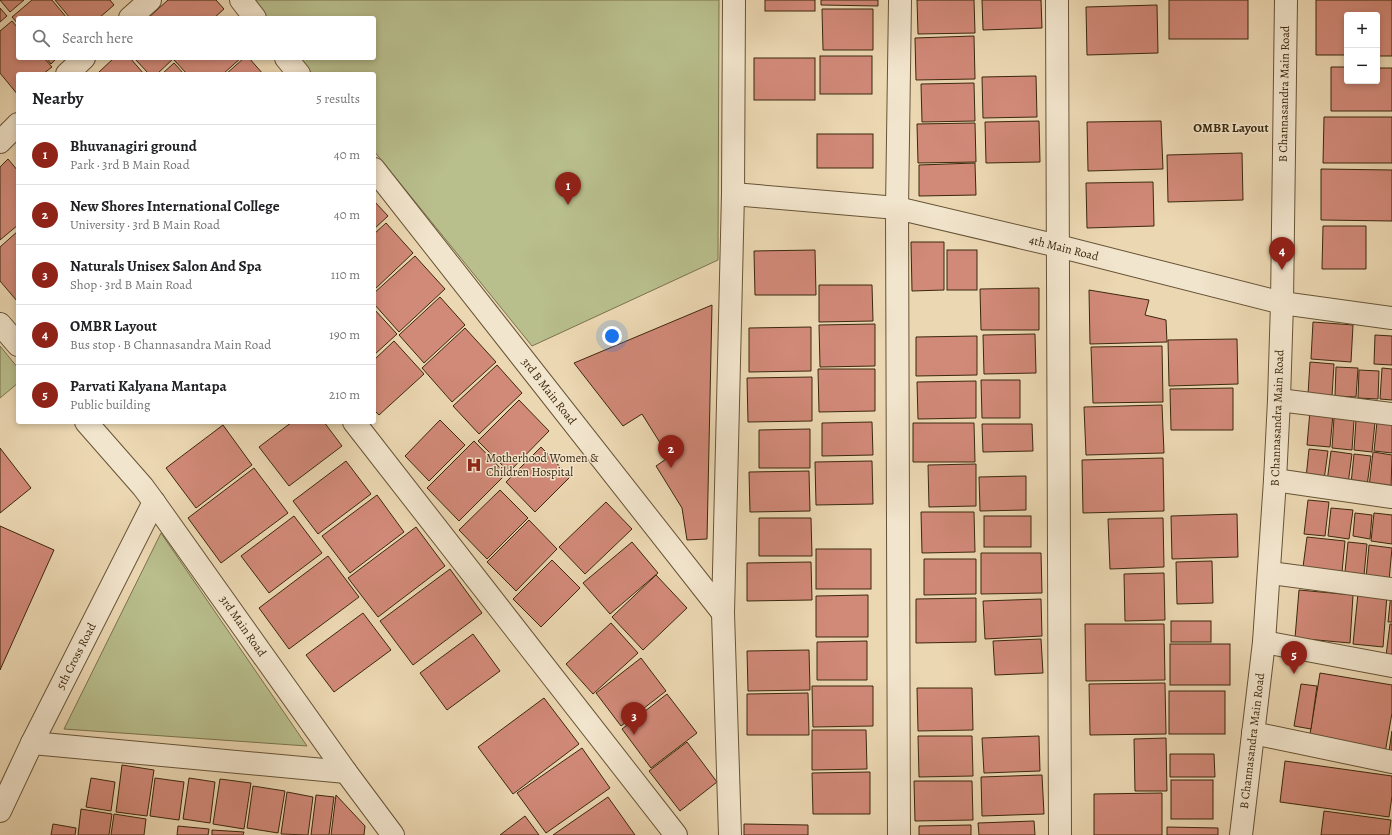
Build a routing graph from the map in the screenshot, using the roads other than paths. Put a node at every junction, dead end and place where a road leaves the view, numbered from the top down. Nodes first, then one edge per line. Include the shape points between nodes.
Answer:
1 (150, 0) edge
2 (240, 0) edge
3 (734, 0) edge
4 (900, 0) edge
5 (1057, 0) edge
6 (1286, 0) edge
7 (132, 16) edge
8 (253, 16) edge
9 (288, 60) edge
10 (297, 72) edge
11 (16, 126) edge
12 (0, 142) edge
13 (376, 172) edge
14 (733, 194) junction
15 (897, 208) junction
16 (1058, 246) junction
17 (1282, 303) junction
18 (1392, 318) edge
19 (0, 324) edge
20 (16, 343) edge
21 (1279, 400) junction
22 (1392, 414) edge
23 (88, 424) edge
24 (356, 424) edge
25 (1275, 480) junction
26 (1392, 497) edge
27 (154, 502) junction
28 (1270, 573) junction
29 (1392, 589) edge
30 (723, 613) junction
31 (1264, 642) junction
32 (1392, 666) edge
33 (1253, 733) junction
34 (32, 743) junction
35 (1392, 762) edge
36 (346, 772) junction
37 (5, 790) edge
38 (0, 811) edge
39 (393, 835) edge
40 (676, 835) edge
41 (730, 835) edge
42 (899, 835) edge
43 (1060, 835) edge
44 (1241, 835) edge

1 - 7 street
2 - 8 street
3 - 14 street
4 - 15 street
5 - 16 street
6 - 17 street, B Channasandra Main Road
9 - 10 street
11 - 12 street
13 - 30 street, 3rd B Main Road
14 - 15 street, 4th Main Road
14 - 30 street
15 - 16 street, 4th Main Road
15 - 42 street
16 - 17 street, 4th Main Road
16 - 43 street
17 - 18 street, 4th Main Road
17 - 21 street, B Channasandra Main Road
19 - 20 street
21 - 22 street
21 - 25 street, B Channasandra Main Road
23 - 27 street, 3rd Main Road
24 - 40 street
25 - 26 street
25 - 28 street, B Channasandra Main Road
27 - 34 street, 5th Cross Road
27 - 36 street, 3rd Main Road
28 - 29 street
28 - 31 street, B Channasandra Main Road
30 - 41 street
31 - 32 street
31 - 33 street, B Channasandra Main Road
33 - 35 street
33 - 44 street, B Channasandra Main Road
34 - 36 street
34 - 37 street, 5th Cross Road
36 - 39 street, 3rd Main Road
37 - 38 street, 5th Cross Road

